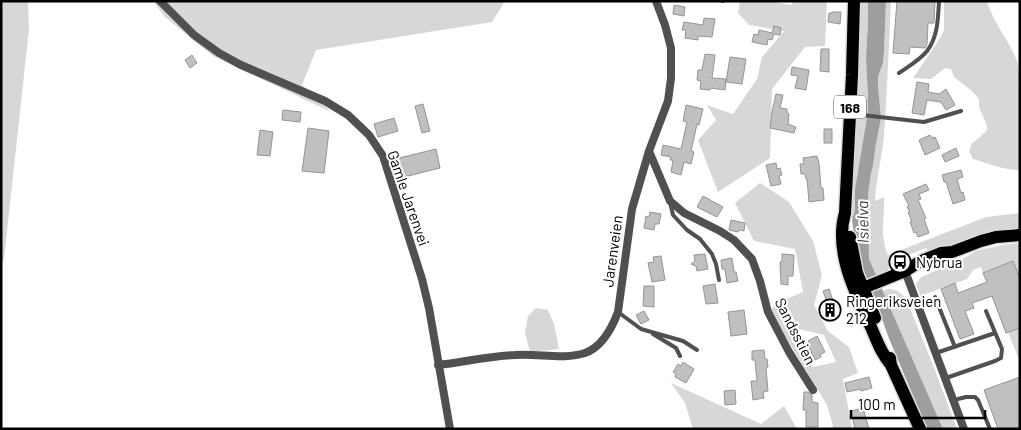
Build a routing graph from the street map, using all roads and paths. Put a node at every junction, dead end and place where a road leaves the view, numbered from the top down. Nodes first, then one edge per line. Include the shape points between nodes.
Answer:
1 (160, 1) edge
2 (656, 1) edge
3 (854, 1) edge
4 (939, 1) edge
5 (899, 73) dead end
6 (961, 111) dead end
7 (850, 114) junction
8 (649, 151) junction
9 (670, 202) junction
10 (1020, 236) edge
11 (904, 272) junction
12 (719, 280) dead end
13 (862, 289) junction
14 (935, 297) dead end
15 (618, 312) junction
16 (986, 312) dead end
17 (649, 332) junction
18 (995, 333) junction
19 (954, 347) junction
20 (697, 350) dead end
21 (936, 353) junction
22 (680, 356) dead end
23 (438, 365) junction
24 (946, 378) junction
25 (813, 390) dead end
26 (954, 400) junction
27 (450, 429) edge
28 (920, 429) edge
29 (964, 429) edge
30 (990, 429) edge

1 - 23 street, Gamle Jarenvei via 194,35 219,53 325,101 348,115 369,135 382,156 422,279
2 - 8 street, Jarenveien via 670,48 671,78 668,102
3 - 7 main road, 168
4 - 5 lane via 938,24 928,50
6 - 7 lane via 924,122
7 - 13 main road, 168 via 843,249 848,274
8 - 9 street
8 - 15 street, Jarenveien via 632,209
9 - 12 lane via 673,215 712,254
9 - 25 street, Sandsstien via 734,240 752,259 768,312
10 - 11 main road via 988,239 941,253
11 - 13 main road
11 - 21 street
13 - 28 main road, 168 via 882,354 891,365
14 - 19 lane
15 - 17 lane
15 - 23 street, Jarenveien via 605,336 586,352 569,356 518,354
16 - 18 lane
17 - 20 lane via 683,342
17 - 22 lane via 676,348
18 - 19 lane
18 - 24 lane via 1002,349 1001,358
19 - 21 lane
21 - 24 street
23 - 27 street, Gamle Jarenvei
24 - 26 street
26 - 29 street
26 - 30 lane via 975,397

